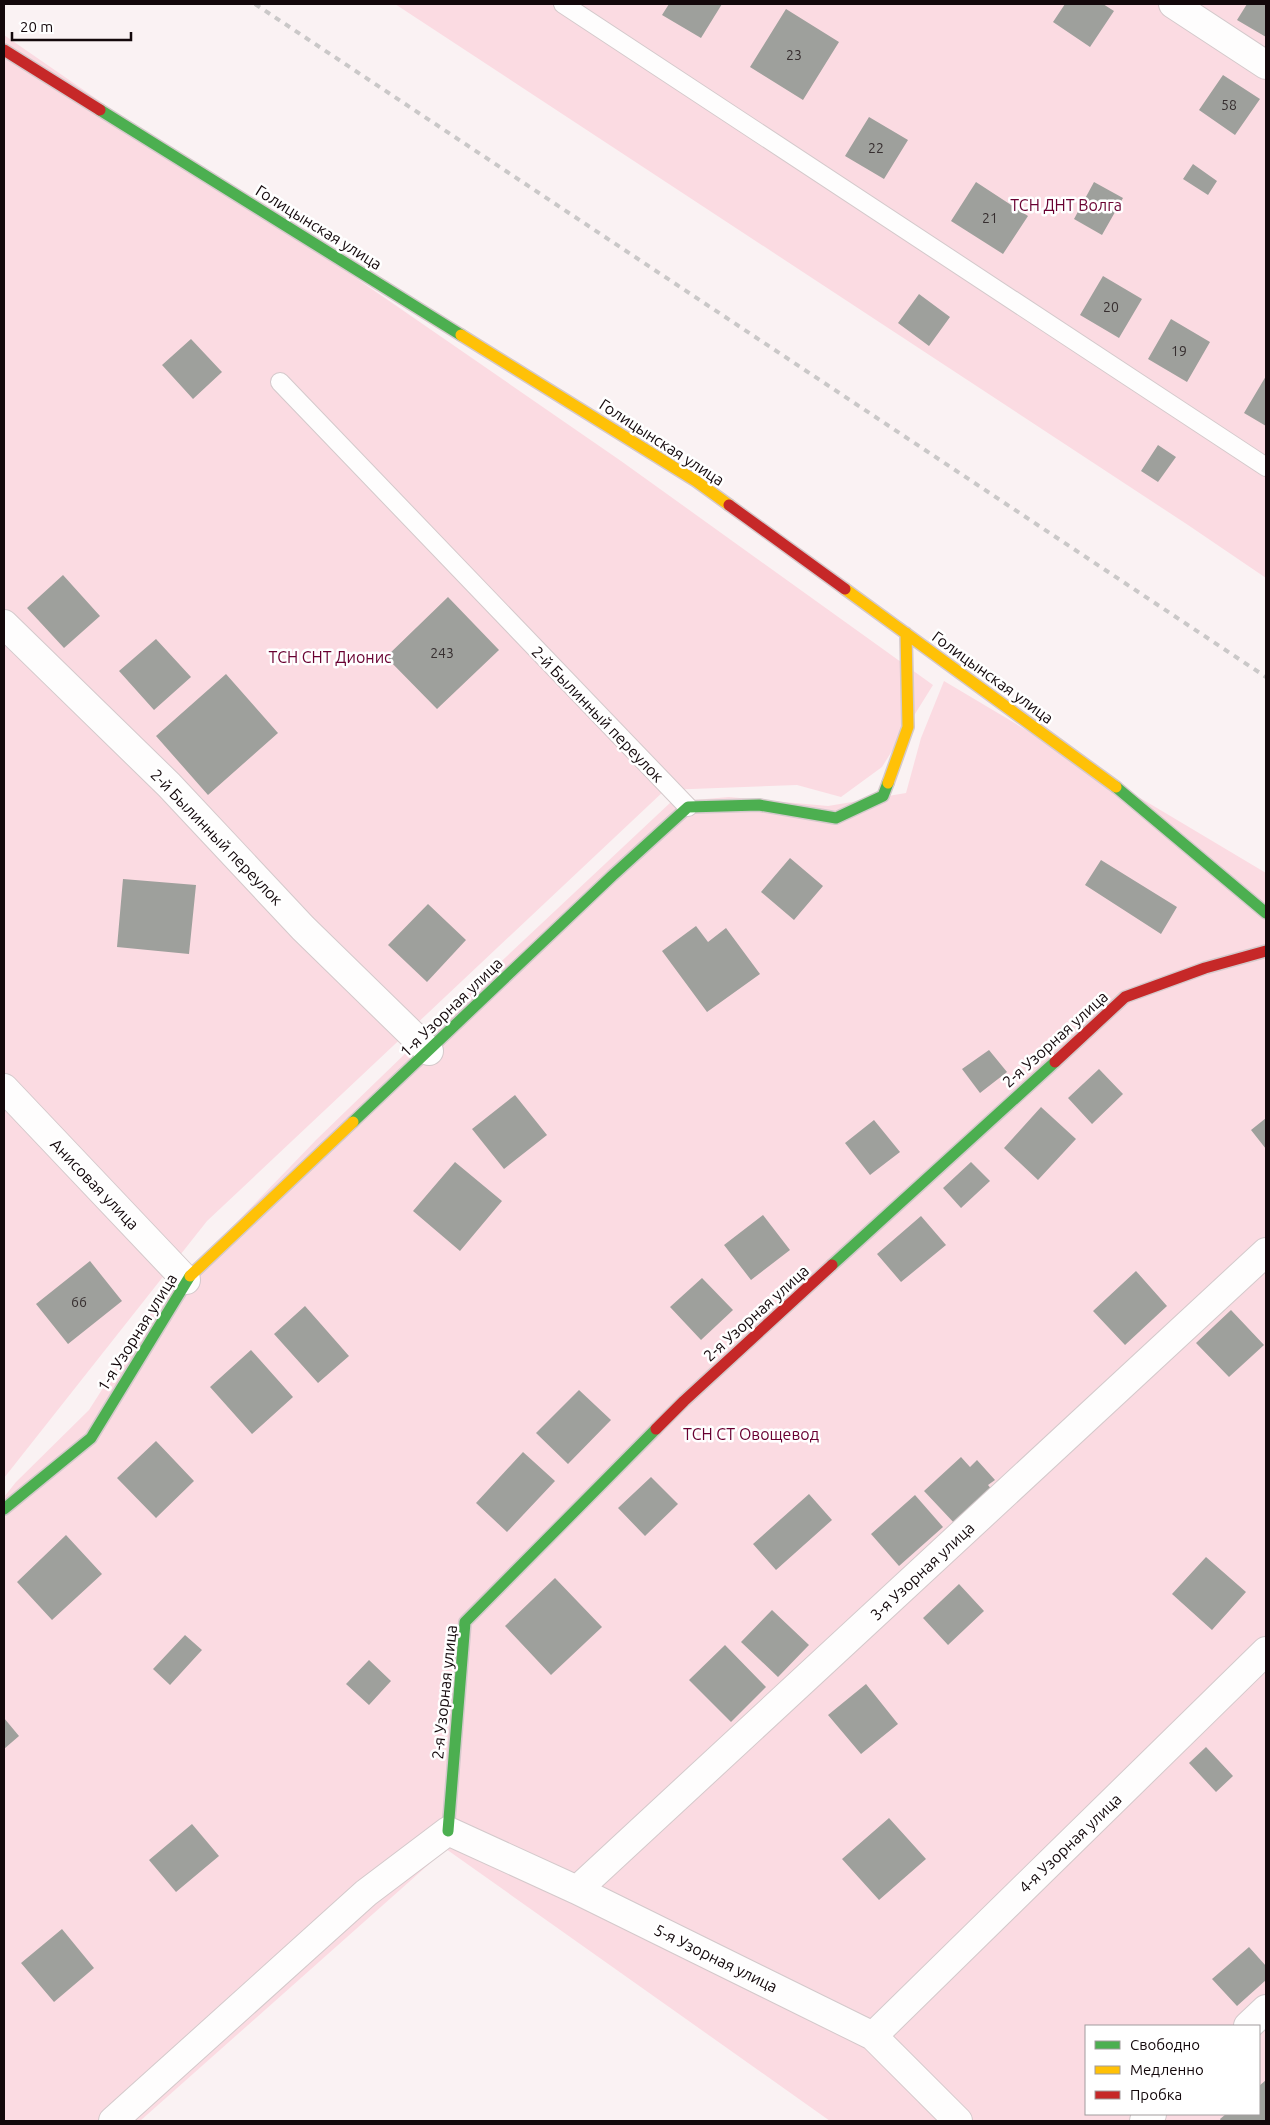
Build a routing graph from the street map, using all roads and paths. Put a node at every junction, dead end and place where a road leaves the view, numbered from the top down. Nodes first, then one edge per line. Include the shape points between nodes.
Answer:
1 (563, 4) edge
2 (1173, 4) edge
3 (4, 50) edge
4 (1266, 65) edge
5 (280, 382) dead end
6 (1266, 467) edge
7 (4, 624) edge
8 (906, 633) junction
9 (688, 807) junction
10 (1266, 913) edge
11 (1266, 951) edge
12 (429, 1051) junction
13 (4, 1088) edge
14 (1266, 1252) edge
15 (186, 1280) junction
16 (4, 1509) edge
17 (1266, 1651) edge
18 (448, 1831) junction
19 (577, 1890) junction
20 (1266, 2009) edge
21 (1249, 2025) edge
22 (873, 2036) junction
23 (113, 2121) edge
24 (958, 2121) edge

1 - 6 lane
2 - 4 street
3 - 8 street, Голицынская улица via 696,481
5 - 9 lane, 2-й Былинный переулок
7 - 12 street, 2-й Былинный переулок via 169,786 303,928
8 - 9 street via 908,726 883,796 836,818 759,805
8 - 10 street, Голицынская улица via 1118,788
9 - 12 street, 1-я Узорная улица
11 - 18 street, 2-я Узорная улица via 1205,968 1125,997 684,1401 465,1622
12 - 15 street, 1-я Узорная улица
13 - 15 street, Анисовая улица
14 - 19 street, 3-я Узорная улица
15 - 16 street, 1-я Узорная улица via 91,1438
17 - 22 street, 4-я Узорная улица
18 - 19 street, 5-я Узорная улица
18 - 23 street via 366,1893
19 - 22 street, 5-я Узорная улица
20 - 21 street
22 - 24 street, 5-я Узорная улица

